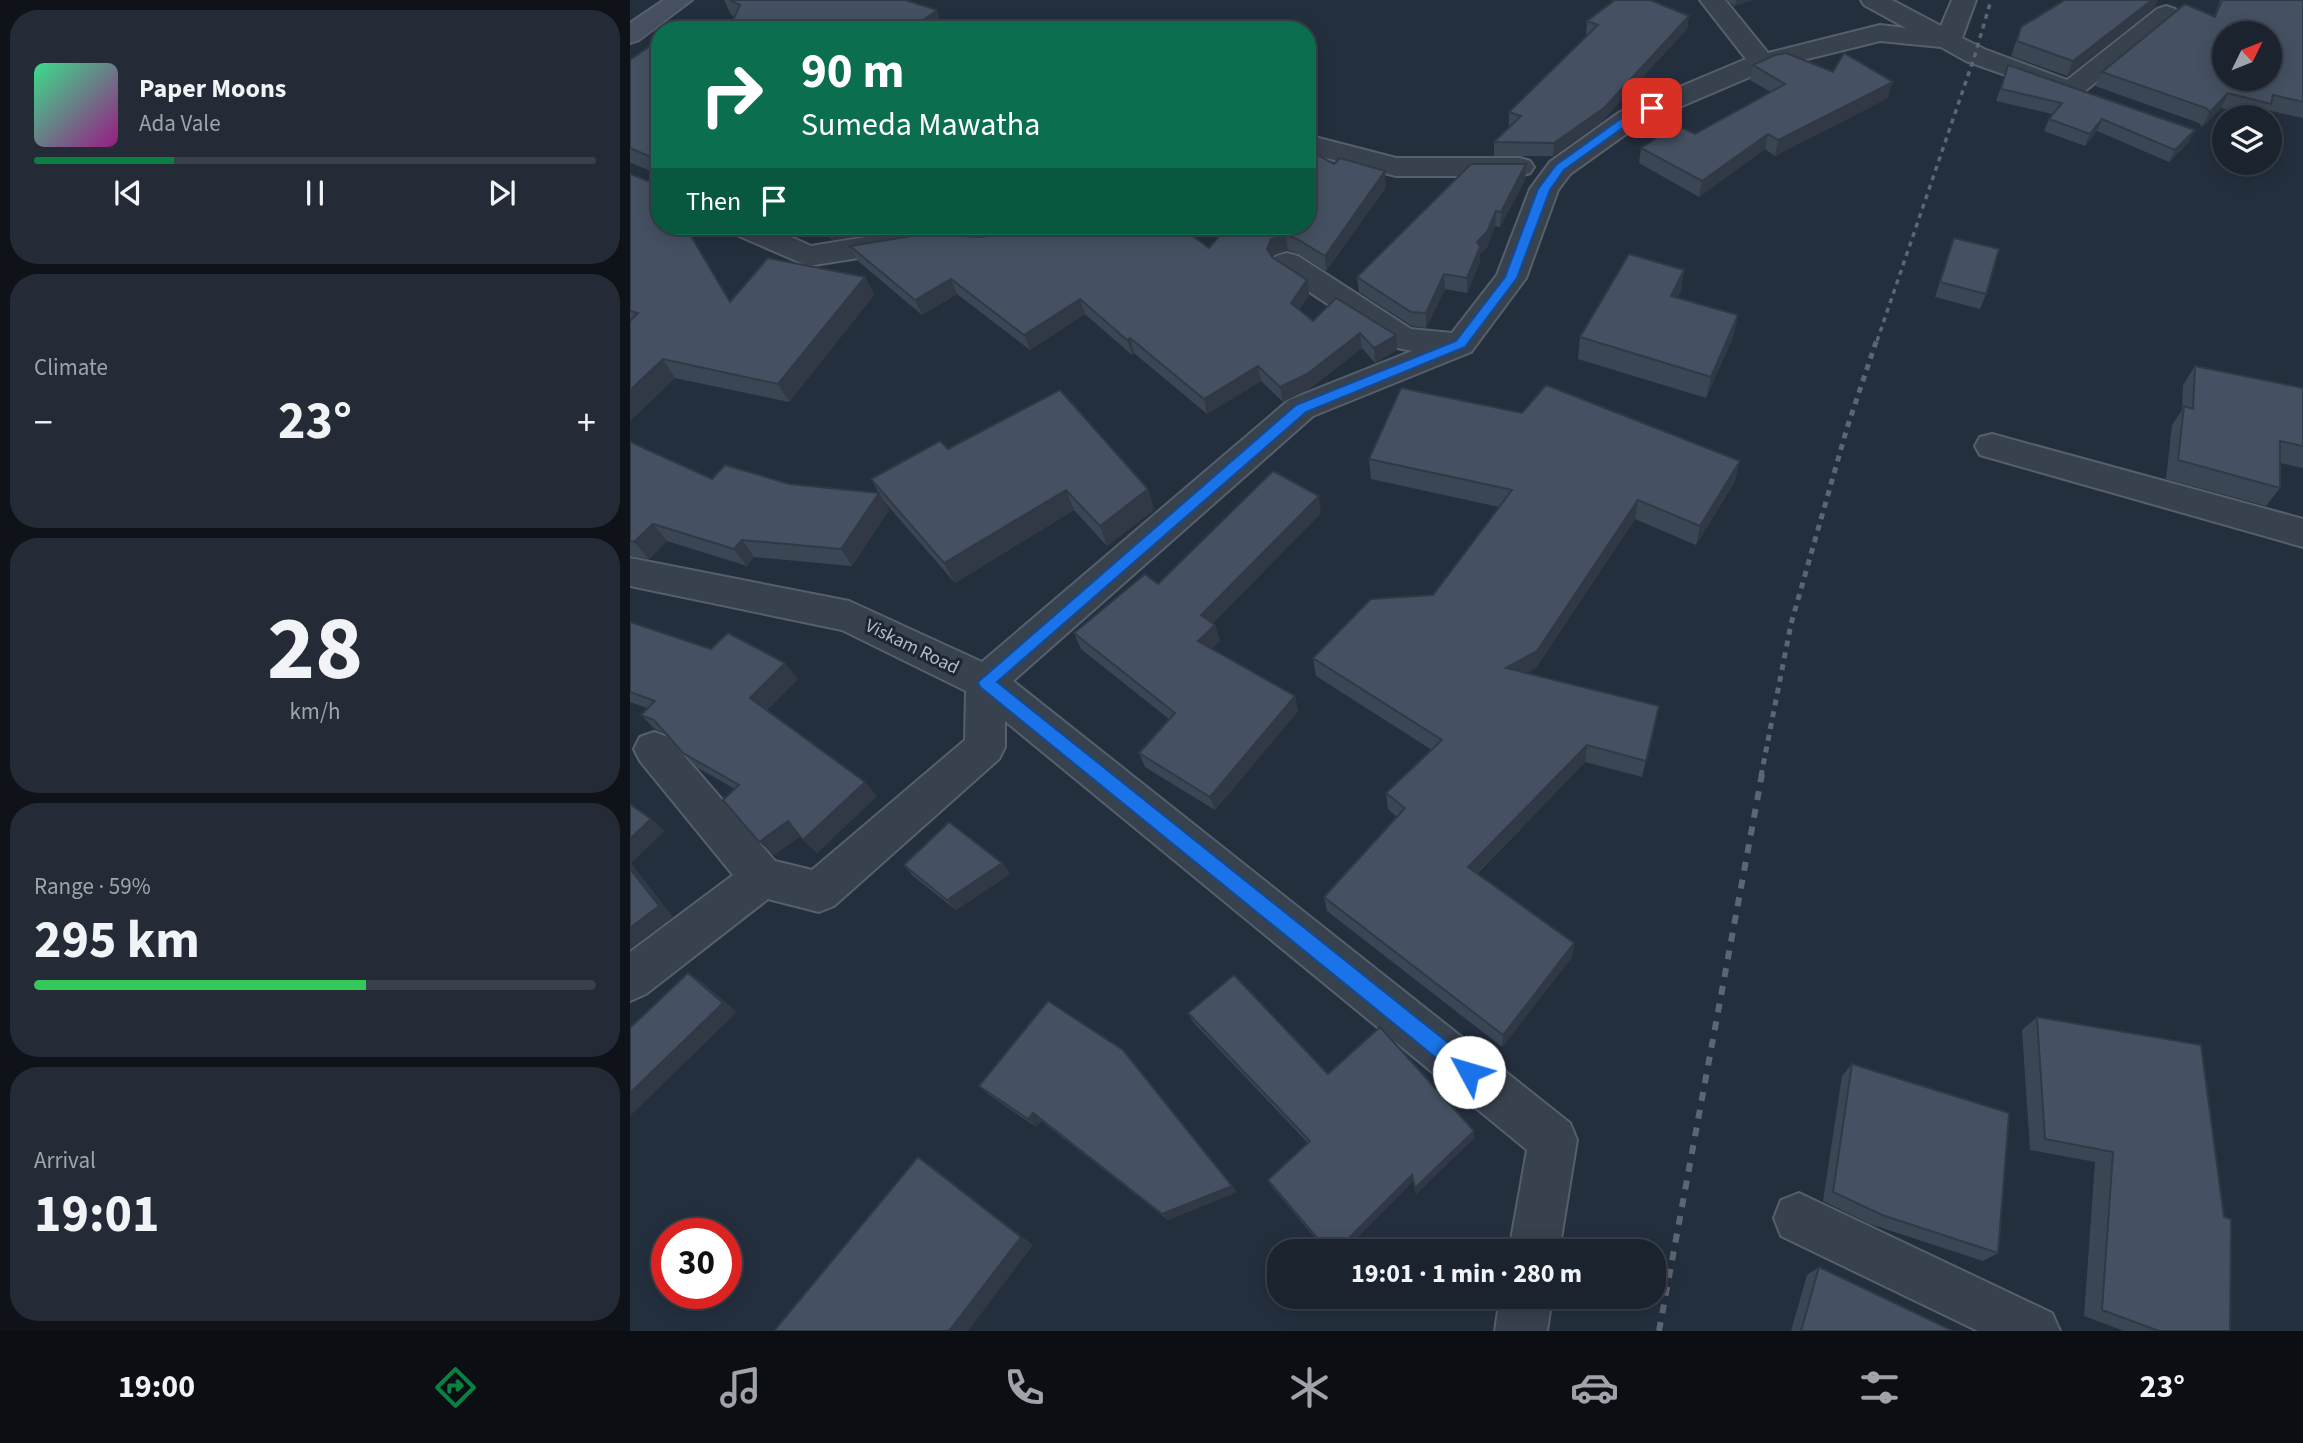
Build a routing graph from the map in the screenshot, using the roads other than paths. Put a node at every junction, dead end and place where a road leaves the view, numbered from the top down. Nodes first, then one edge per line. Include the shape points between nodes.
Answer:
1 (680, 0) edge
2 (1712, 0) edge
3 (1873, 0) edge
4 (1964, 0) edge
5 (2166, 14) dead end
6 (630, 35) edge
7 (1948, 40) junction
8 (1762, 62) junction
9 (2070, 90) junction
10 (2096, 99) edge
11 (1316, 145) edge
12 (1560, 167) junction
13 (761, 235) edge
14 (929, 237) edge
15 (1287, 263) edge
16 (1460, 344) junction
17 (1992, 446) dead end
18 (2303, 533) edge
19 (630, 572) edge
20 (986, 682) junction
21 (653, 749) edge
22 (762, 878) junction
23 (630, 979) edge
24 (1799, 1218) dead end
25 (1536, 1239) edge
26 (1524, 1309) edge
27 (1521, 1331) edge
28 (2034, 1331) edge

1 - 6 street
2 - 8 street
3 - 7 street
4 - 7 street
5 - 9 street
7 - 8 street via 1880,33
7 - 9 street via 1975,55
8 - 12 street via 1630,118
9 - 10 street
11 - 12 street via 1396,167
12 - 16 street via 1544,189 1511,278
13 - 14 street via 808,257
15 - 16 street via 1404,339
16 - 20 street via 1301,408
17 - 18 street
19 - 20 street, Viskam Road via 849,617
20 - 22 street via 985,747 819,892
20 - 25 street, Viskam Road via 1553,1140
21 - 22 street
22 - 23 street
24 - 28 street
26 - 27 street

